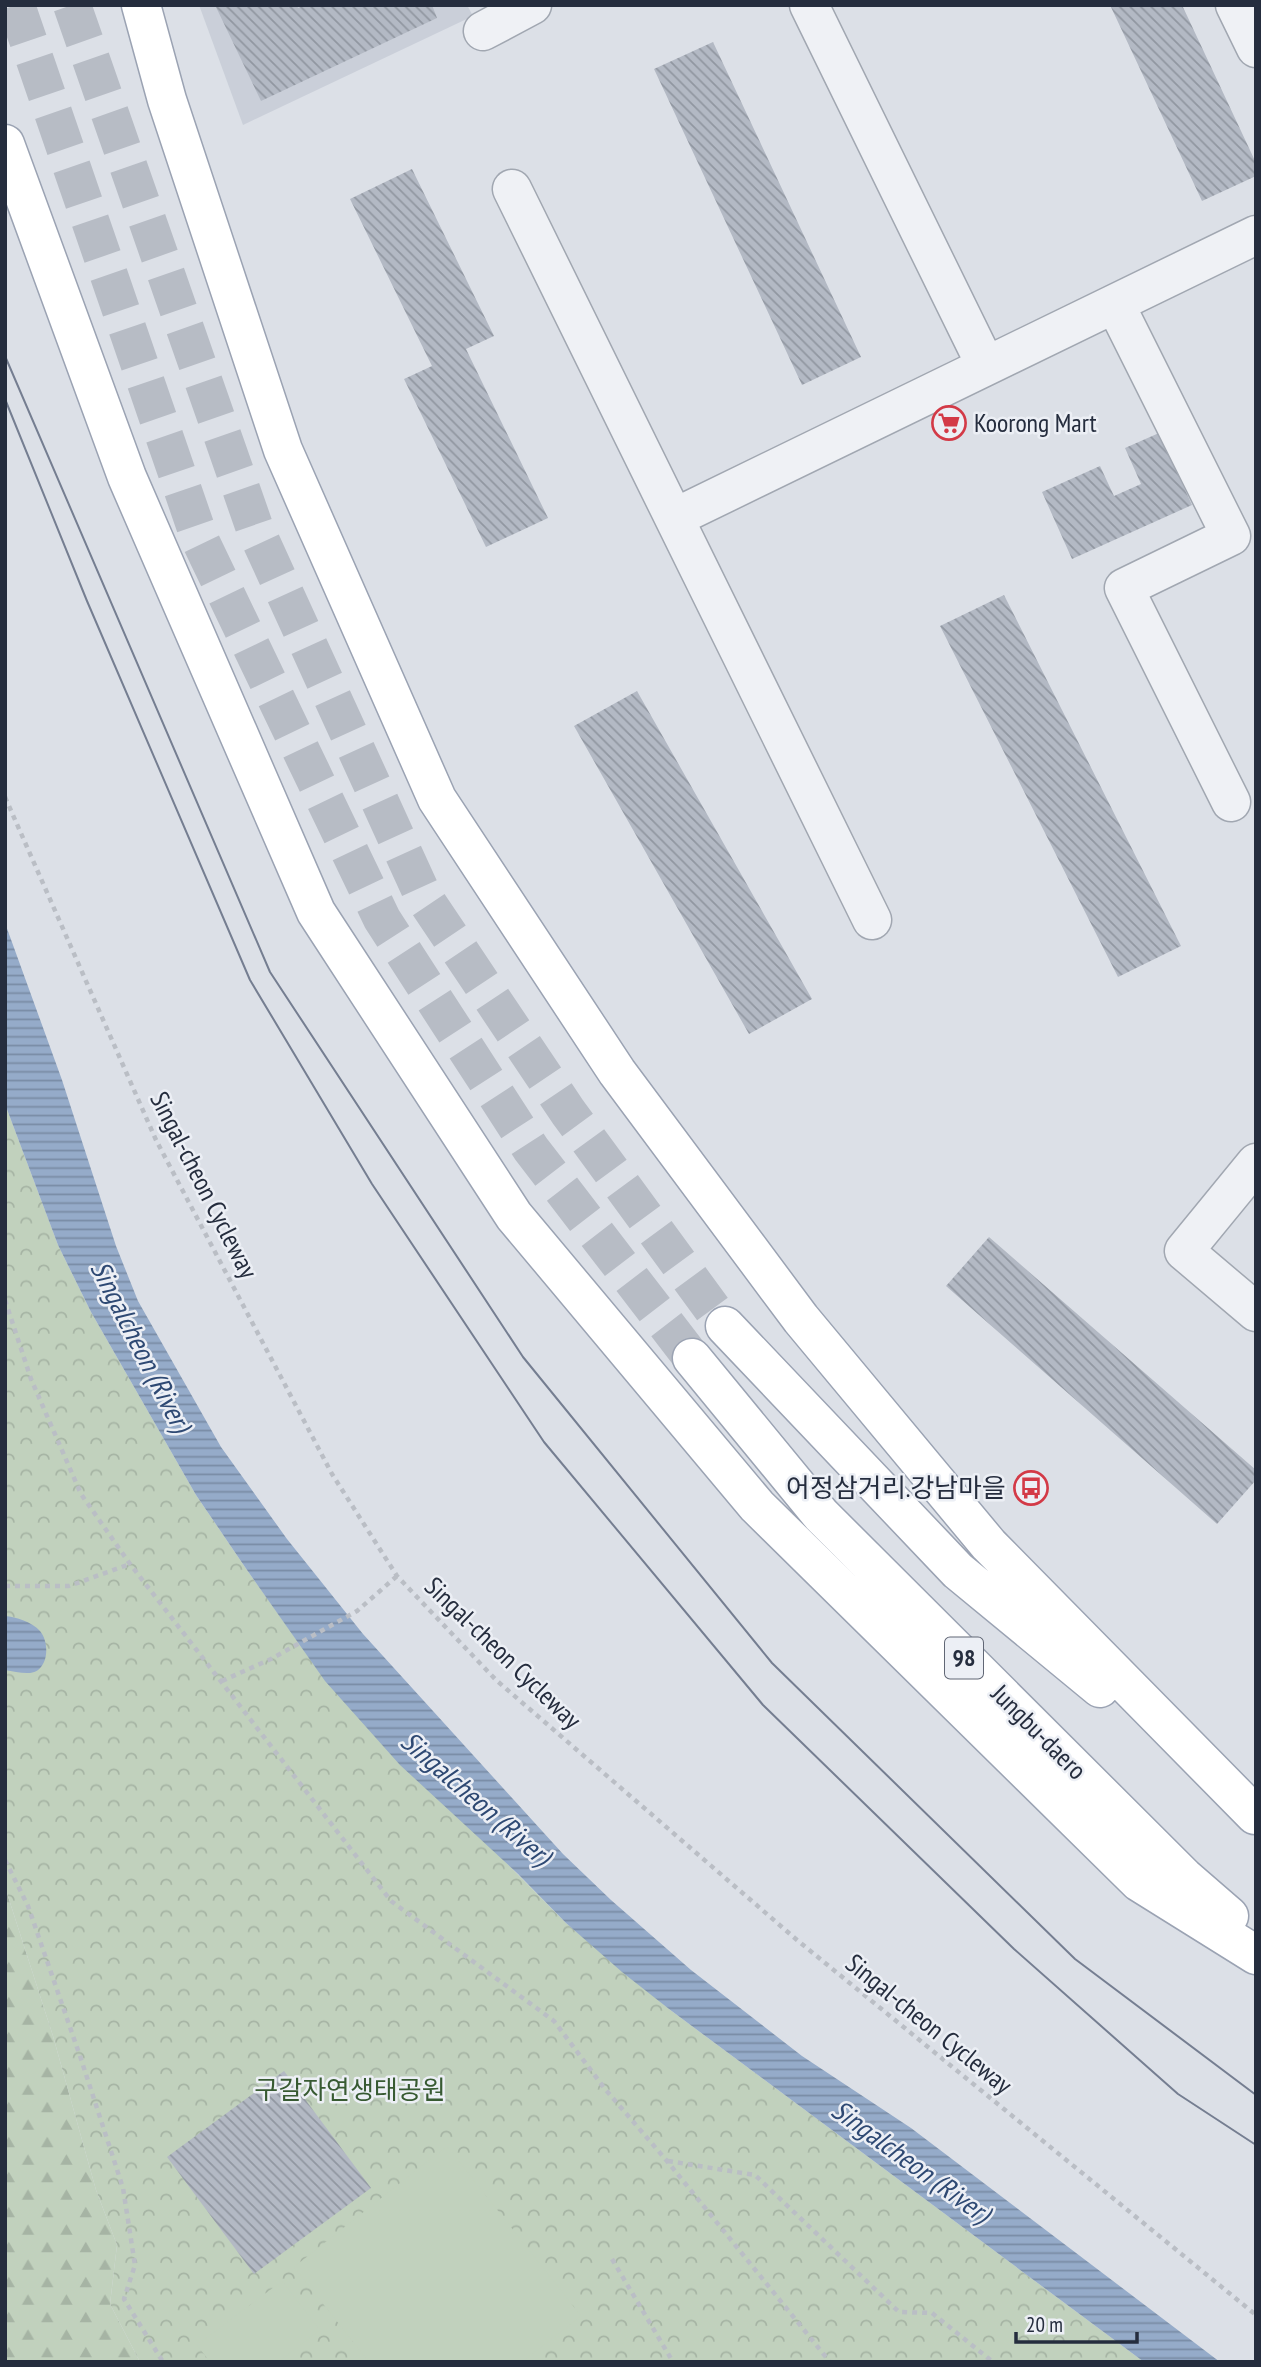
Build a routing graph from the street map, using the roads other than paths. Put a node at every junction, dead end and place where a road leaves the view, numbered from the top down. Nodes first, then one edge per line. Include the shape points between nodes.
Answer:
1 (141, 5) edge
2 (809, 5) edge
3 (1235, 5) edge
4 (1256, 48) edge
5 (5, 144) edge
6 (512, 189) dead end
7 (1256, 235) edge
8 (1115, 304) junction
9 (986, 366) junction
10 (674, 518) junction
11 (1231, 802) dead end
12 (872, 920) dead end
13 (1256, 1163) edge
14 (1256, 1312) edge
15 (725, 1325) tunnel mouth
16 (692, 1358) tunnel mouth
17 (1255, 1816) edge
18 (1256, 1940) edge
19 (1256, 1955) edge

1 - 17 main road via 167,100 283,450 437,799 617,1072 801,1319 989,1545
2 - 9 street
3 - 4 street
5 - 19 main road via 127,477 316,912 514,1216 766,1516 1139,1882
6 - 10 street
7 - 8 street
8 - 9 street
8 - 11 street via 1231,536 1124,588
9 - 10 street
10 - 12 street
13 - 14 street via 1184,1251
15 - 17 main road, 98 via 958,1571
16 - 18 main road, Jungbu-daero / 98 via 821,1515 1184,1877

